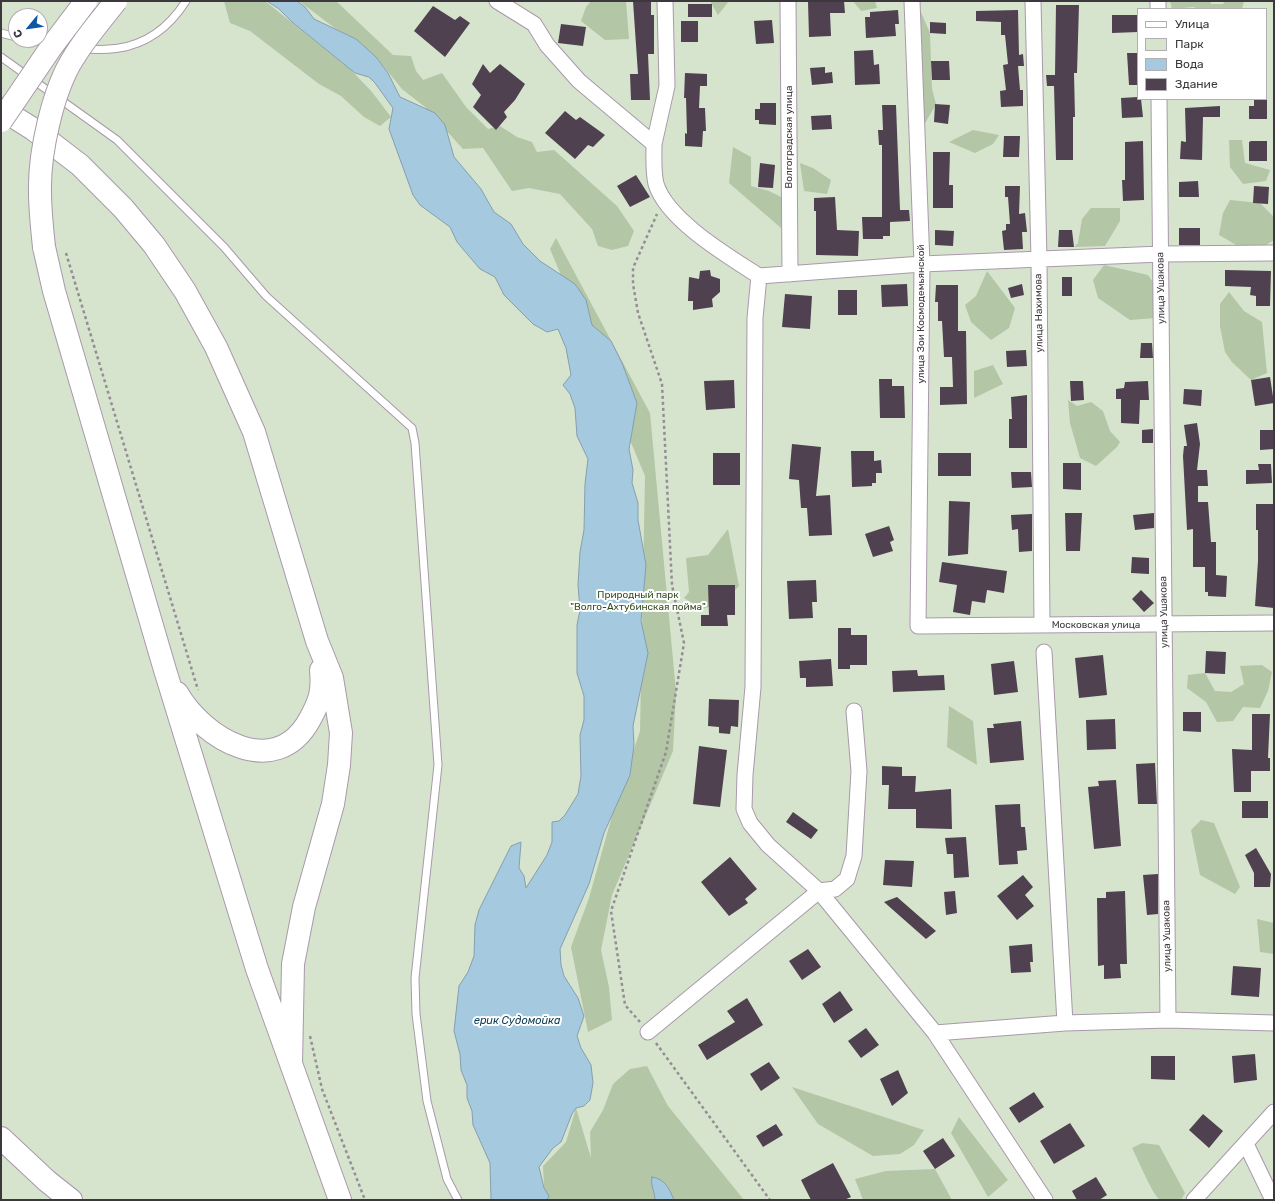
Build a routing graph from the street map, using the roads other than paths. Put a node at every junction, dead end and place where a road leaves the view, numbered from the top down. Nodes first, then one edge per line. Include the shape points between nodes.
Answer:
1 (86, 1) edge
2 (116, 1) edge
3 (186, 1) edge
4 (497, 1) edge
5 (666, 1) edge
6 (788, 1) edge
7 (912, 1) edge
8 (1033, 1) edge
9 (48, 43) edge
10 (1, 57) edge
11 (1159, 100) edge
12 (1, 108) edge
13 (1, 121) edge
14 (654, 144) junction
15 (1160, 254) junction
16 (1274, 254) edge
17 (1039, 260) junction
18 (922, 264) junction
19 (790, 274) junction
20 (759, 276) junction
21 (1274, 623) edge
22 (1164, 624) junction
23 (1042, 625) junction
24 (918, 626) joint
25 (317, 641) junction
26 (1044, 652) dead end
27 (165, 670) junction
28 (854, 711) dead end
29 (819, 891) junction
30 (1168, 1020) junction
31 (1065, 1023) junction
32 (1274, 1023) edge
33 (648, 1032) road end
34 (935, 1033) junction
35 (292, 1064) junction
36 (1274, 1112) edge
37 (1, 1138) edge
38 (1246, 1144) junction
39 (71, 1200) edge
40 (340, 1200) edge
41 (458, 1200) edge
42 (1045, 1200) edge
43 (1194, 1200) edge
44 (1273, 1200) edge

1 - 13 main road, bridge
2 - 27 main road, bridge via 73,58 50,120 42,158 40,191 44,246 54,291
3 - 9 lane via 172,20 147,41 93,49
4 - 14 street via 534,24 547,45 579,81
5 - 14 street via 667,86
6 - 19 street, Волгоградская улица
7 - 18 street, улица Зои Космодемьянской
8 - 17 street, улица Нахимова
10 - 41 lane via 117,140 224,247 266,296 412,428 438,765 415,978 416,1014 427,1101 447,1179
11 - 15 street, улица Ушакова
12 - 25 main road via 33,128 85,170 123,208 154,245 185,291 216,347 254,432
14 - 20 street via 656,183 664,201 680,219 714,246
15 - 16 street
15 - 17 street
15 - 22 street, улица Ушакова
17 - 18 street
17 - 23 street, улица Нахимова
18 - 19 street
18 - 24 street, улица Зои Космодемьянской
19 - 20 street
20 - 29 street via 755,318 753,687 744,809 750,823 768,845
21 - 22 street, Московская улица
22 - 23 street, Московская улица
22 - 30 street, улица Ушакова
23 - 24 street, Московская улица
25 - 27 main road via 323,687 318,705 305,729 288,744 268,751 232,745 201,724 182,702
25 - 35 main road via 332,678 341,733 333,804 304,907 293,964
26 - 31 street
27 - 35 main road via 257,970
28 - 29 street via 859,771 854,856 847,879 836,889
29 - 33 street
29 - 34 street
30 - 31 street
30 - 32 street
31 - 34 street
34 - 42 street
35 - 40 main road
36 - 38 street
37 - 39 main road
38 - 43 street
38 - 44 street

